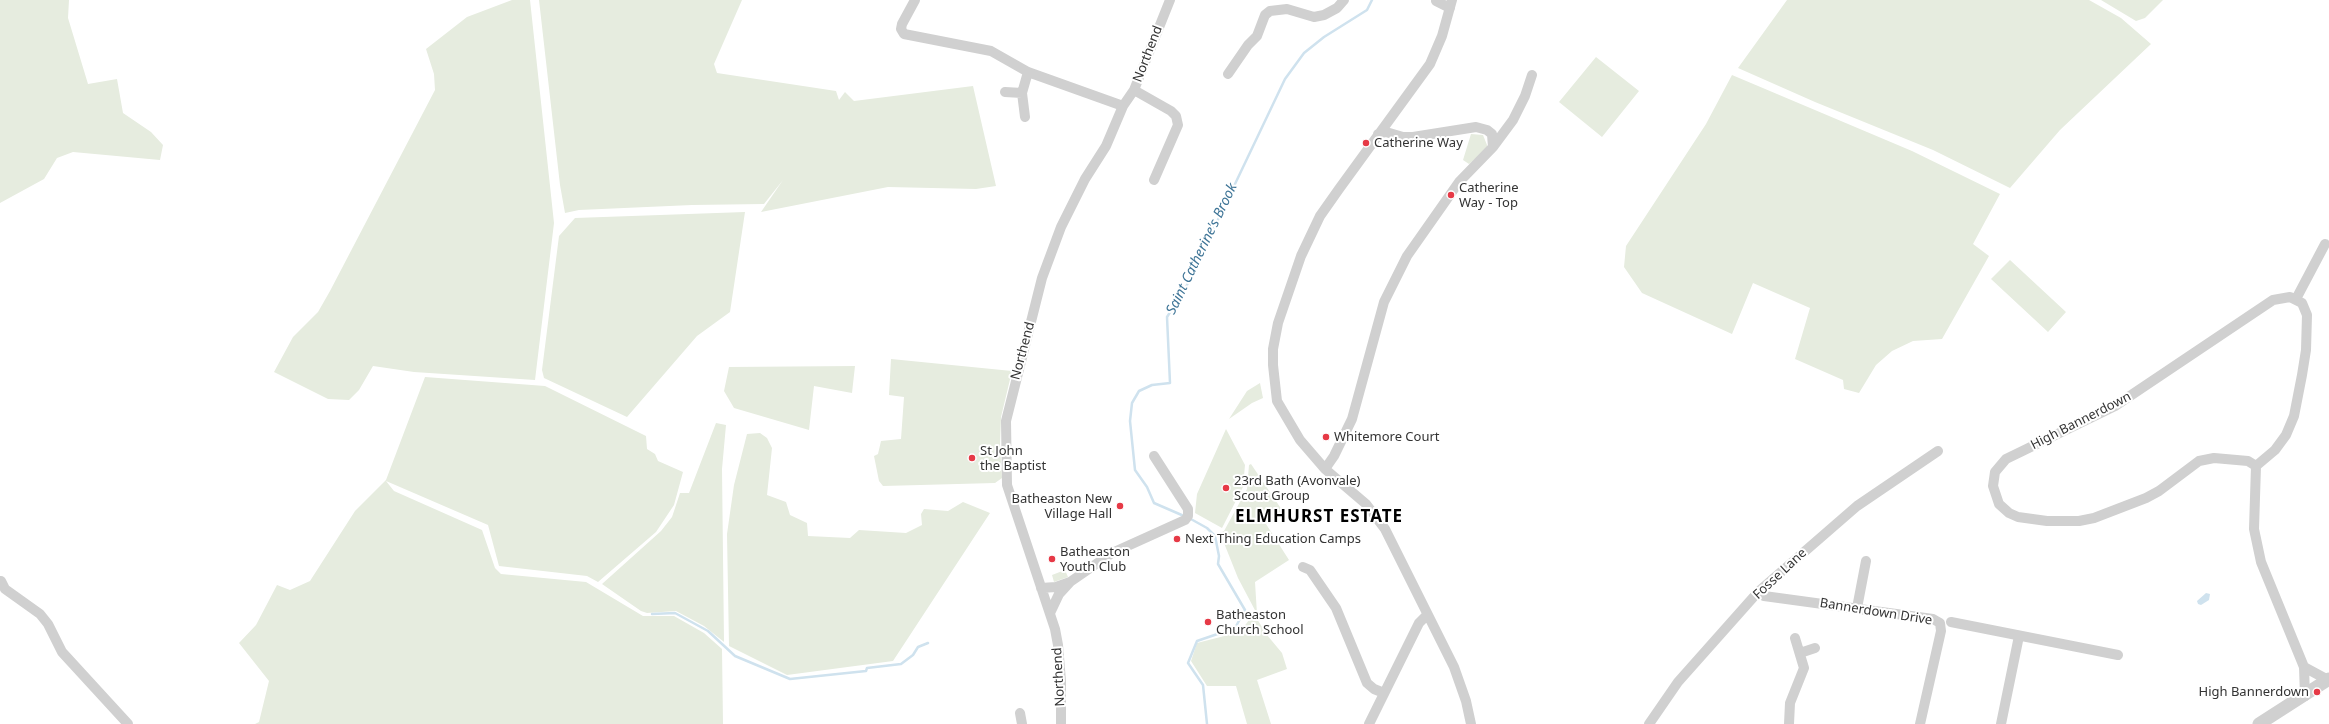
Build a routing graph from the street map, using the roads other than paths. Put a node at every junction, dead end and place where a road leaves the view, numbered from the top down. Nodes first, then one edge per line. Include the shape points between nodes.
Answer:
1 (915, 0) edge
2 (1157, 0) edge
3 (1344, 0) edge
4 (1436, 1) dead end
5 (1168, 3) edge
6 (1451, 4) edge
7 (1028, 72) junction
8 (1228, 74) dead end
9 (1532, 75) dead end
10 (1134, 90) junction
11 (1005, 92) dead end
12 (1022, 94) junction
13 (1123, 106) junction
14 (1025, 117) dead end
15 (1378, 134) junction
16 (1493, 147) junction
17 (1154, 180) dead end
18 (2325, 244) dead end
19 (2296, 299) junction
20 (1938, 452) dead end
21 (1154, 456) dead end
22 (2256, 466) junction
23 (1325, 469) junction
24 (1866, 561) dead end
25 (1303, 567) dead end
26 (1, 581) edge
27 (1070, 582) junction
28 (1041, 588) junction
29 (1758, 592) junction
30 (1857, 608) junction
31 (1050, 613) junction
32 (1428, 615) junction
33 (1951, 622) dead end
34 (2019, 636) junction
35 (1796, 638) dead end
36 (1815, 648) dead end
37 (1800, 653) junction
38 (2118, 655) dead end
39 (2304, 667) junction
40 (2328, 680) edge
41 (1384, 693) junction
42 (2305, 696) junction
43 (1020, 713) dead end
44 (128, 724) edge
45 (1022, 724) edge
46 (1061, 724) edge
47 (1368, 724) edge
48 (1471, 724) edge
49 (1649, 724) edge
50 (1789, 724) edge
51 (1920, 724) edge
52 (2001, 724) edge
53 (2258, 724) edge

1 - 7 street via 902,24 904,34 991,51
2 - 5 street
3 - 8 street via 1337,8 1319,16 1308,16 1287,9 1270,11 1265,15 1257,36
4 - 6 street
5 - 10 street, Northend
6 - 15 street via 1442,36 1430,64
7 - 12 street
7 - 13 street
9 - 16 street via 1513,120
10 - 13 street, Northend
10 - 17 street via 1176,116 1178,125
11 - 12 street
12 - 14 street
13 - 28 street, Northend via 1106,146 1070,208 1044,271 1006,421 1007,485
15 - 16 street via 1386,132 1413,137 1476,127 1492,134
15 - 23 street via 1320,216 1301,256 1284,303 1273,349 1278,401 1298,436
16 - 23 street via 1459,182 1407,256 1384,302 1352,419
18 - 19 street
19 - 22 street via 2306,309 2308,322 2306,350 2294,416 2286,435 2275,450
19 - 22 street, High Bannerdown via 2282,297 2273,300 2126,400 2006,459 1995,472 1993,486 1999,504 2018,517 2047,521 2080,521 2146,498 2199,461 2214,458 2238,459
20 - 29 street, Fosse Lane via 1857,506
21 - 27 street via 1188,509 1186,518 1112,553
22 - 39 street via 2256,544
23 - 32 street via 1366,504 1380,522
24 - 30 street
25 - 41 street via 1310,570 1336,608 1367,683 1374,690
26 - 44 street via 5,588 40,614 62,652
27 - 28 street via 1056,587
27 - 31 street via 1059,594
28 - 31 street, Northend
29 - 30 street, Bannerdown Drive via 1764,596
29 - 49 street, Fosse Lane via 1678,682
30 - 51 street, Bannerdown Drive via 1933,619 1940,623 1941,631
31 - 46 street, Northend via 1058,645
32 - 41 street via 1419,623
32 - 48 street via 1454,667
33 - 34 street
34 - 38 street
34 - 52 street
35 - 37 street
36 - 37 street
37 - 50 street via 1804,668 1790,703
39 - 40 street
39 - 42 street
40 - 42 street
41 - 47 street
42 - 53 street
43 - 45 street

